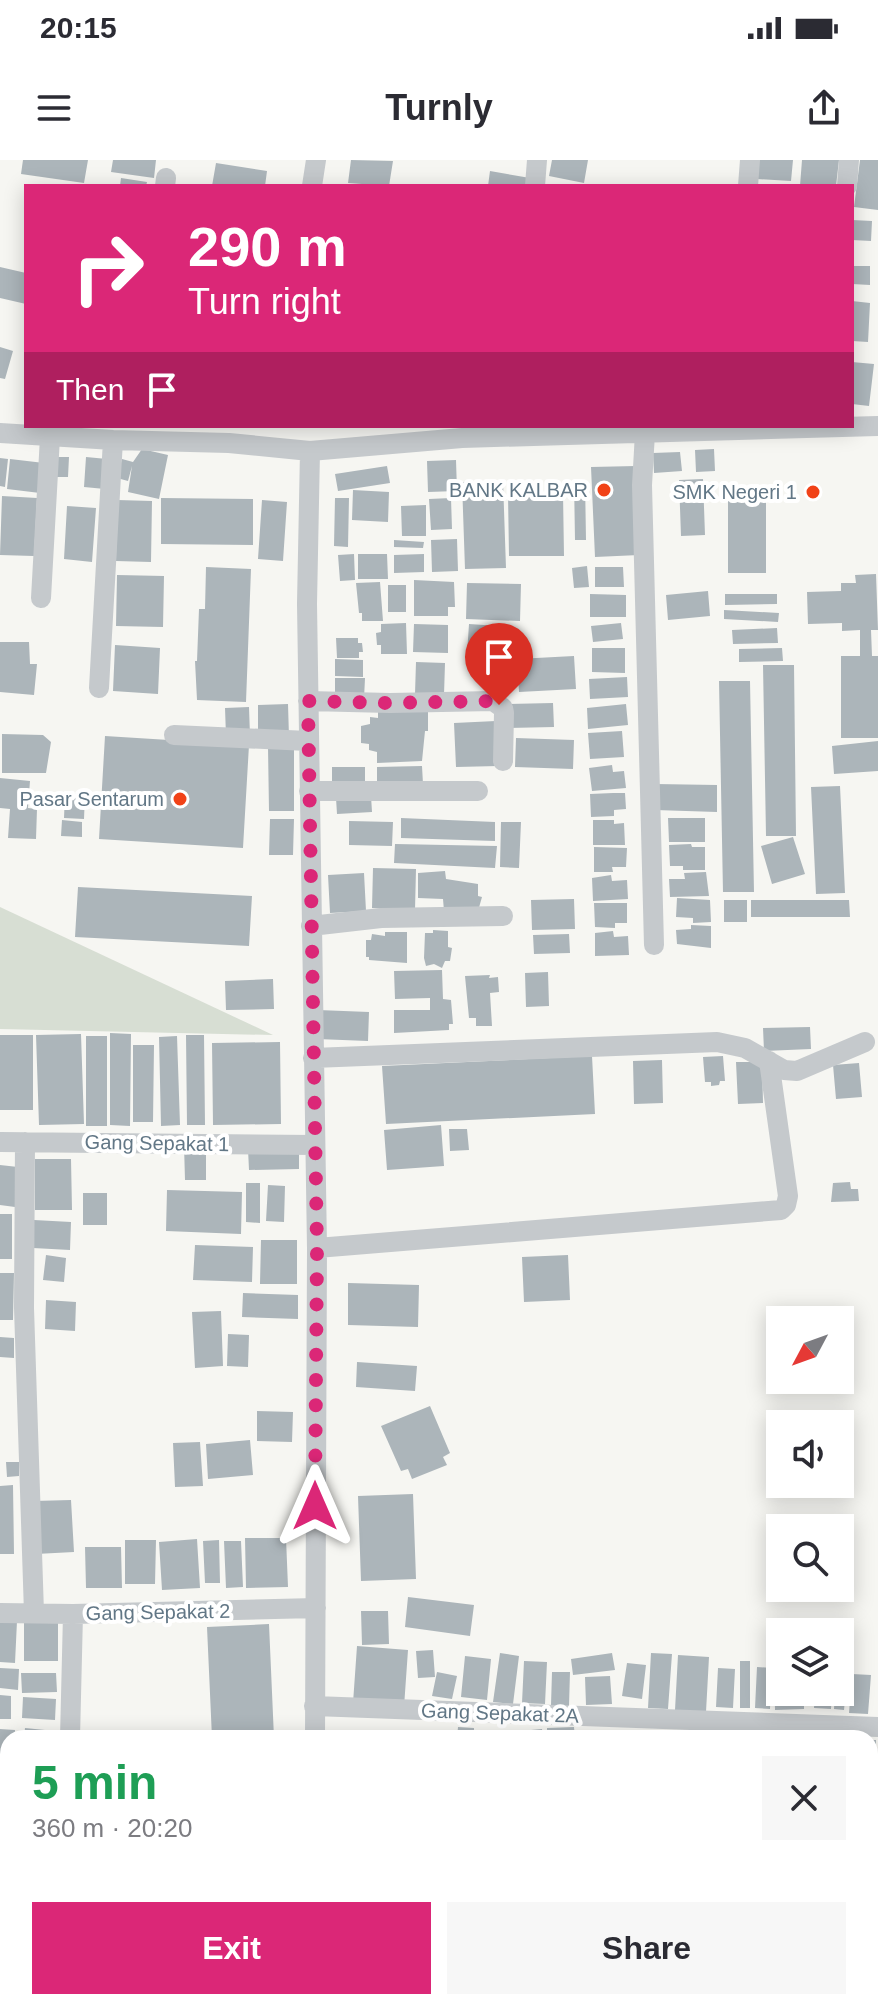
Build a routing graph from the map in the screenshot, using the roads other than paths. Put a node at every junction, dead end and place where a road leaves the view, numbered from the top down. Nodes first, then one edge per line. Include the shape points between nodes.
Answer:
1 (316, 160) edge
2 (537, 160) edge
3 (750, 160) edge
4 (849, 160) edge
5 (312, 184) edge
6 (535, 184) edge
7 (748, 184) edge
8 (847, 184) edge
9 (878, 426) edge
10 (854, 427) edge
11 (729, 428) edge
12 (819, 428) edge
13 (525, 432) edge
14 (0, 433) edge
15 (645, 433) junction
16 (121, 435) edge
17 (275, 436) edge
18 (50, 437) junction
19 (310, 451) junction
20 (41, 598) dead end
21 (99, 688) dead end
22 (308, 701) junction
23 (174, 735) dead end
24 (308, 741) junction
25 (503, 761) dead end
26 (309, 791) junction
27 (478, 791) dead end
28 (503, 916) dead end
29 (311, 926) junction
30 (654, 945) dead end
31 (865, 1042) dead end
32 (313, 1058) junction
33 (769, 1061) junction
34 (0, 1142) edge
35 (25, 1142) junction
36 (315, 1145) junction
37 (317, 1248) junction
38 (316, 1608) junction
39 (0, 1613) edge
40 (34, 1613) junction
41 (73, 1614) junction
42 (314, 1706) junction
43 (878, 1727) edge
44 (70, 1730) edge
45 (315, 1730) edge

1 - 5 street
2 - 6 street
3 - 7 street
4 - 8 street
9 - 10 street
11 - 12 street
11 - 15 street
13 - 15 street
13 - 19 street
14 - 18 street
15 - 30 street
16 - 17 street
16 - 18 street
16 - 21 street
17 - 19 street
18 - 20 street
19 - 22 street
22 - 24 street
22 - 25 street via 493,701 504,713
23 - 24 street
24 - 26 street
26 - 27 street
26 - 29 street
28 - 29 street via 381,918
29 - 32 street
31 - 33 street via 797,1071
32 - 33 street via 717,1042
32 - 36 street
33 - 37 street via 788,1196 781,1210
34 - 35 street, Gang Sepakat 1
35 - 36 street, Gang Sepakat 1
35 - 40 street via 24,1308
36 - 37 street
37 - 38 street
38 - 41 street, Gang Sepakat 2
38 - 42 street
39 - 40 street, Gang Sepakat 2
40 - 41 street, Gang Sepakat 2
41 - 44 street
42 - 43 street, Gang Sepakat 2A
42 - 45 street

